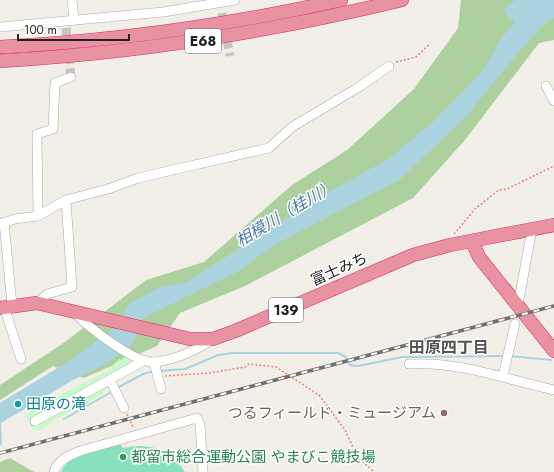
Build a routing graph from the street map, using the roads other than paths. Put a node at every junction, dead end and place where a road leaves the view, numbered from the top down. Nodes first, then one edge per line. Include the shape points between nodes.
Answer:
1 (72, 0) edge
2 (235, 0) edge
3 (341, 0) edge
4 (402, 0) edge
5 (222, 3) junction
6 (222, 12) tunnel mouth
7 (68, 22) junction
8 (0, 27) edge
9 (0, 47) edge
10 (0, 61) edge
11 (389, 66) road end
12 (71, 77) dead end
13 (546, 86) dead end
14 (554, 101) edge
15 (66, 200) junction
16 (38, 216) junction
17 (2, 223) edge
18 (554, 225) edge
19 (532, 229) junction
20 (472, 241) junction
21 (37, 303) junction
22 (518, 305) junction
23 (5, 307) edge
24 (96, 323) junction
25 (515, 324) dead end
26 (213, 339) junction
27 (554, 351) edge
28 (21, 359) dead end
29 (409, 364) dead end
30 (153, 368) junction
31 (503, 376) junction
32 (111, 383) junction
33 (161, 390) dead end
34 (554, 390) edge
35 (124, 408) road end
36 (35, 421) dead end
37 (54, 472) edge
38 (203, 472) edge

1 - 7 street
2 - 5 street
3 - 9 highway, E68 via 279,14 144,35
4 - 10 highway, E68 via 291,25 206,40 59,58
5 - 6 street
5 - 7 street
7 - 8 street
11 - 15 street via 292,127 269,148 138,178
12 - 16 street via 55,82 53,129 37,134
13 - 14 street
15 - 16 street
15 - 21 street via 72,288 46,294
16 - 17 street
17 - 23 street
18 - 19 highway, 富士みち / 139
19 - 20 highway, 富士みち / 139
19 - 22 street
20 - 22 highway via 479,257
20 - 26 highway, 富士みち / 139 via 406,257
21 - 23 highway, 富士みち / 139
21 - 24 highway, 富士みち / 139 via 74,312
22 - 27 highway
23 - 28 street
24 - 26 highway, 富士みち / 139 via 150,330 190,339
24 - 30 street via 130,356
25 - 31 street
26 - 30 street via 199,348
29 - 31 street via 450,365
30 - 32 street
30 - 33 street
31 - 34 street
32 - 35 street
32 - 36 street
37 - 38 street via 65,457 80,451 197,418 200,424

